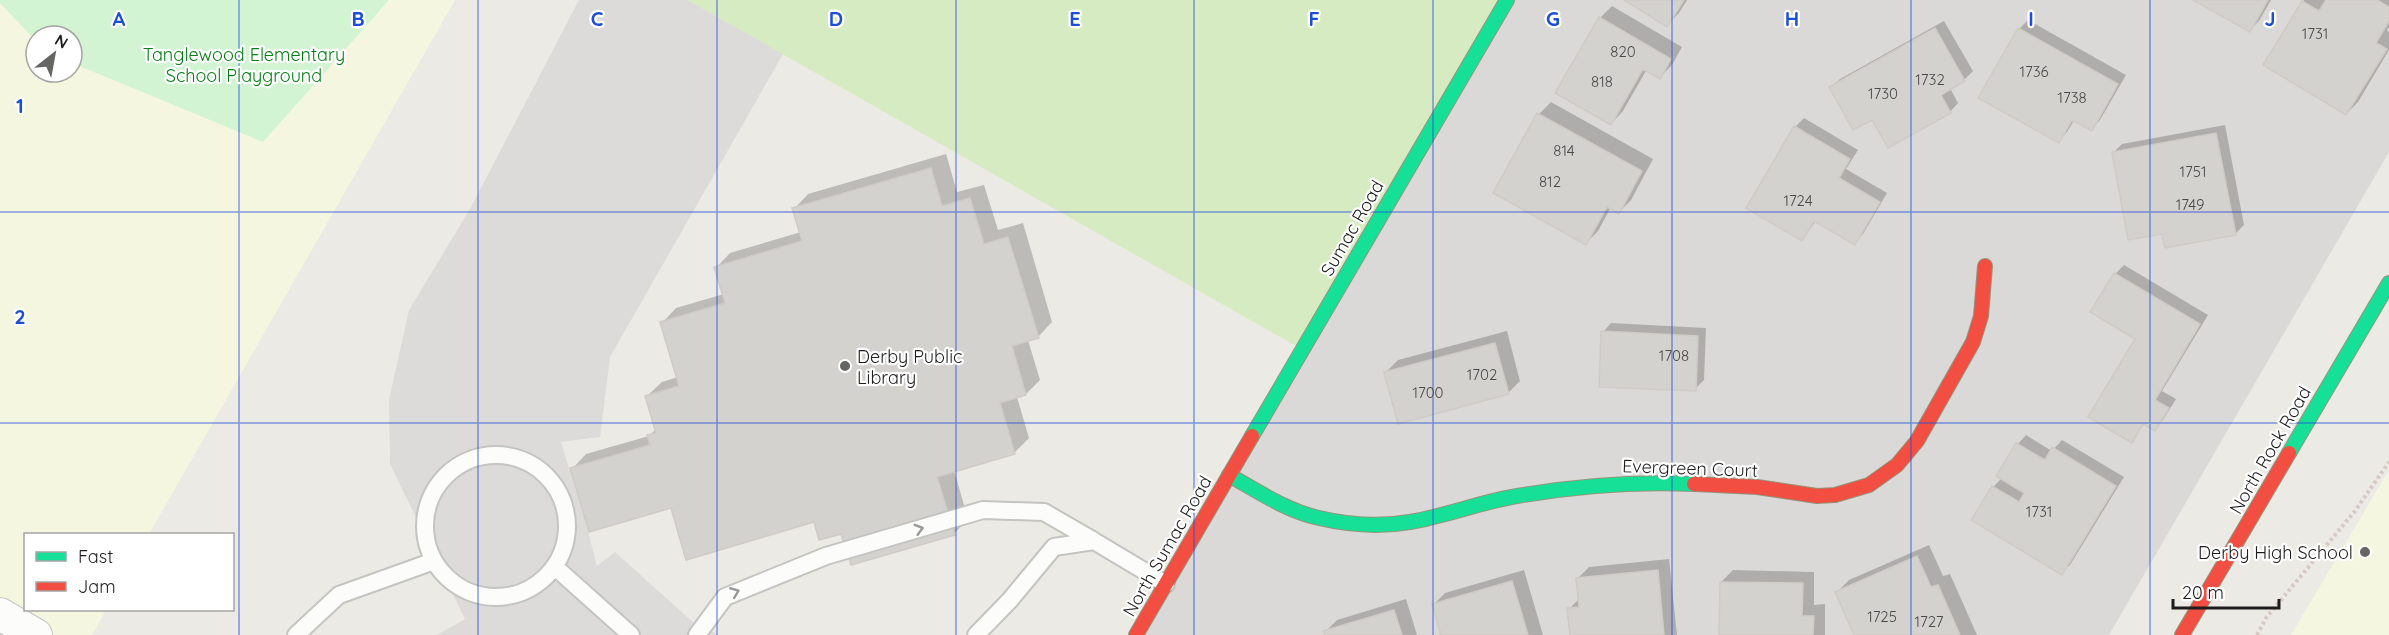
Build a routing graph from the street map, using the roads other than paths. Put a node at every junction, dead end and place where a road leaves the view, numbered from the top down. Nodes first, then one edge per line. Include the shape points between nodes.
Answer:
1 (1507, 0) edge
2 (1985, 266) dead end
3 (2389, 283) edge
4 (1230, 475) junction
5 (1094, 541) junction
6 (434, 561) junction
7 (555, 567) junction
8 (1166, 584) junction
9 (0, 614) edge
10 (36, 635) edge
11 (296, 635) edge
12 (631, 635) edge
13 (697, 635) edge
14 (976, 635) edge
15 (1136, 635) edge
16 (2182, 635) edge

1 - 4 street, Sumac Road
2 - 4 street, Evergreen Court via 1981,316 1973,342 1917,441 1897,465 1869,485 1835,495 1659,482 1609,484 1515,496 1410,522 1368,525 1318,518 1281,504
3 - 16 street, North Rock Road
4 - 8 street, North Sumac Road
5 - 8 lane
13 -> 5 lane via 725,597 826,556 983,510 1044,512
5 - 14 lane via 1054,548
6 - 7 lane via 452,582 476,595 504,597 532,588
6 - 7 lane via 424,535 426,508 438,484 457,465 482,455 509,455 534,465 554,483 567,510 567,540
6 - 11 lane via 339,595
7 - 12 lane
8 - 15 street, North Sumac Road
9 - 10 street

